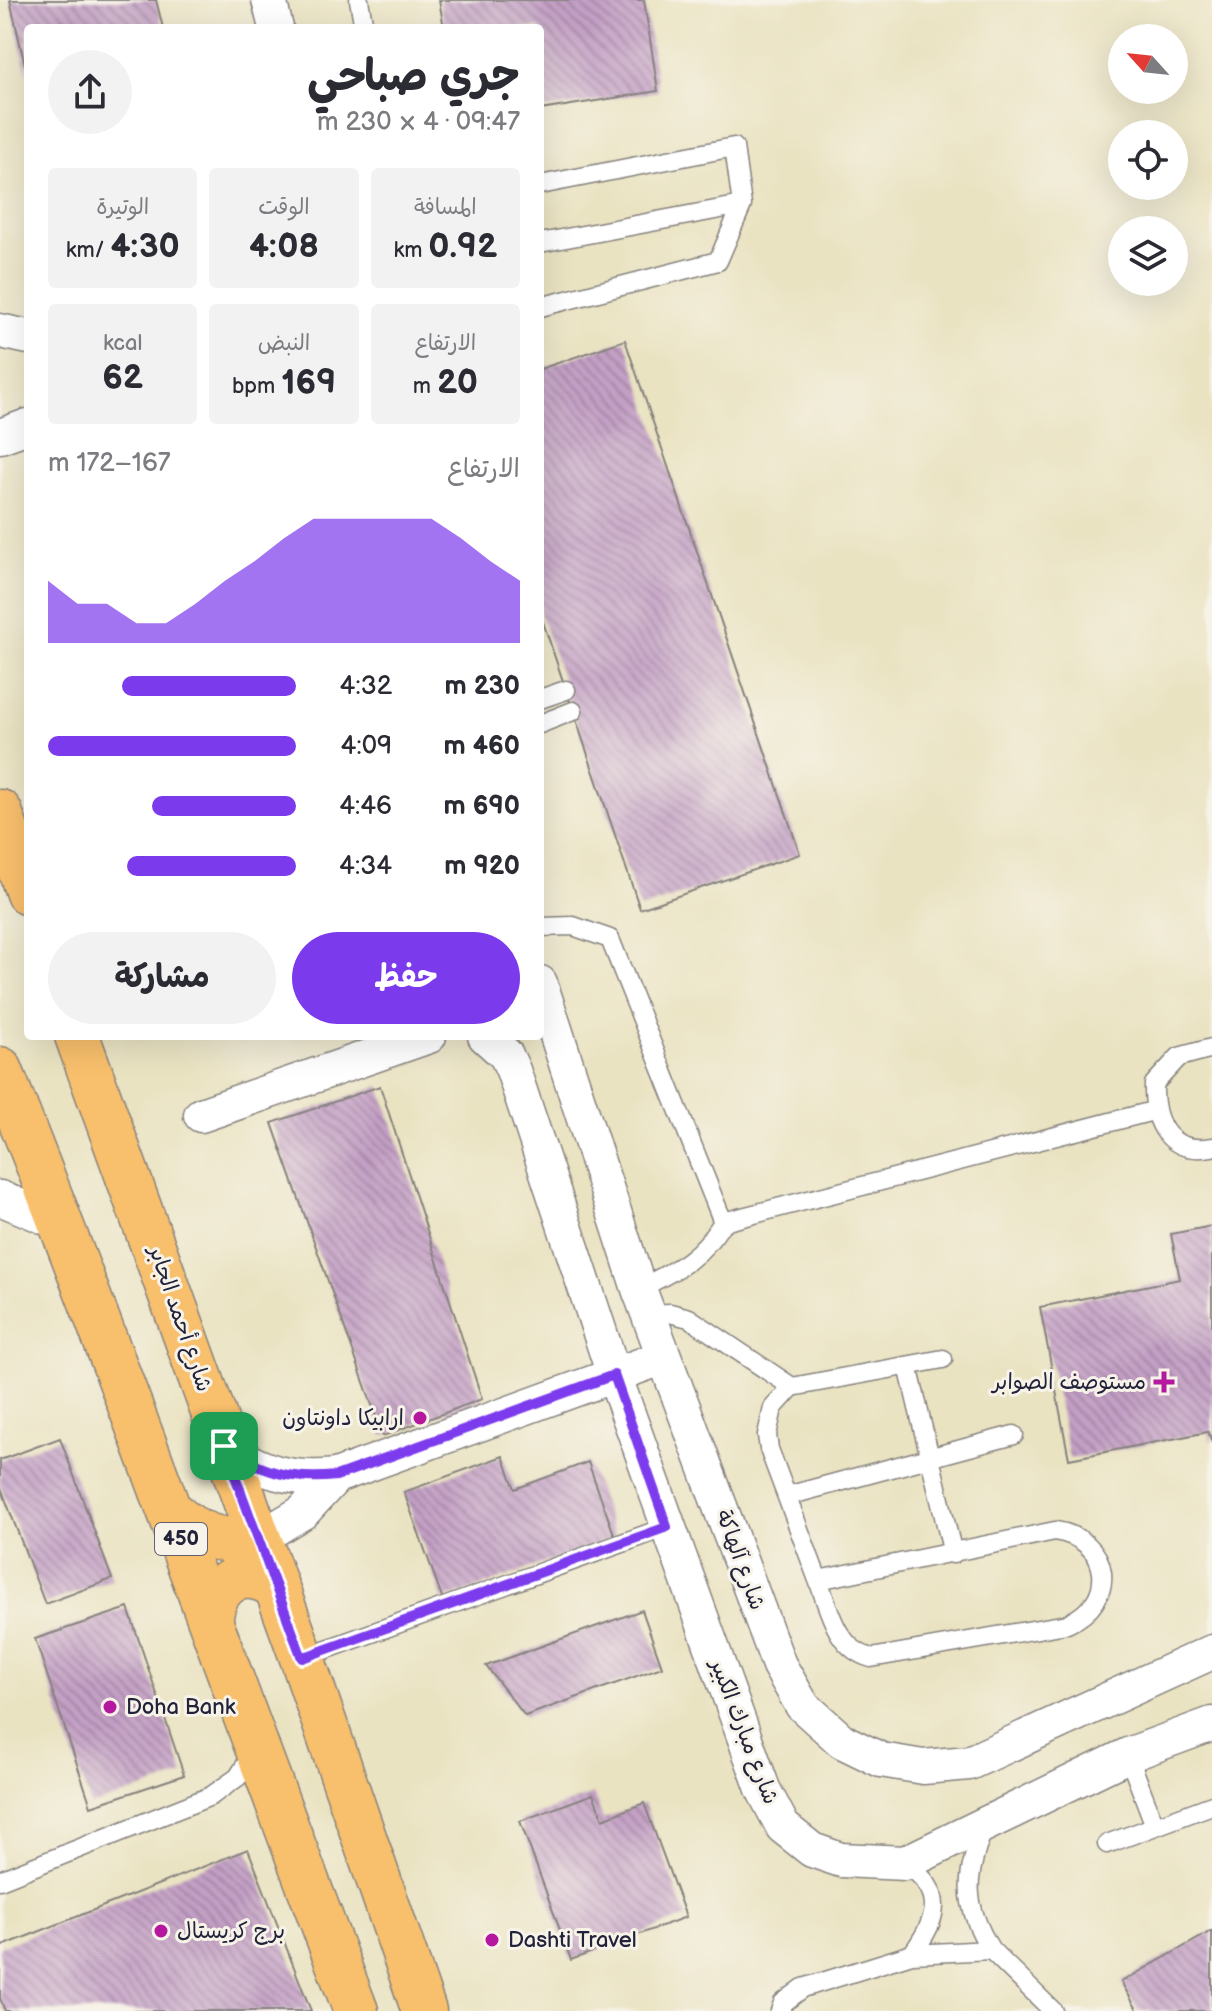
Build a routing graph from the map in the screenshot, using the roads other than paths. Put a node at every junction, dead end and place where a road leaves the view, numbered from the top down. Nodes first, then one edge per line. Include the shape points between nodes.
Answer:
1 (269, 0) edge
2 (359, 0) edge
3 (275, 24) edge
4 (358, 24) edge
5 (544, 184) edge
6 (742, 205) junction
7 (544, 242) edge
8 (544, 306) edge
9 (0, 331) edge
10 (24, 336) edge
11 (24, 427) edge
12 (0, 436) edge
13 (566, 690) dead end
14 (544, 698) edge
15 (573, 711) dead end
16 (544, 722) edge
17 (0, 812) edge
18 (24, 881) edge
19 (544, 927) edge
20 (544, 995) edge
21 (78, 1040) edge
22 (417, 1040) edge
23 (489, 1040) edge
24 (1212, 1048) edge
25 (0, 1069) edge
26 (1153, 1111) junction
27 (201, 1115) dead end
28 (1212, 1147) edge
29 (0, 1198) edge
30 (723, 1222) junction
31 (62, 1224) junction
32 (644, 1302) junction
33 (664, 1357) junction
34 (943, 1359) dead end
35 (908, 1366) junction
36 (614, 1375) junction
37 (792, 1387) junction
38 (1014, 1435) dead end
39 (224, 1446) junction
40 (931, 1458) junction
41 (336, 1476) junction
42 (787, 1496) junction
43 (171, 1512) junction
44 (667, 1527) junction
45 (258, 1539) junction
46 (953, 1554) junction
47 (818, 1580) junction
48 (276, 1587) junction
49 (211, 1617) junction
50 (1212, 1652) edge
51 (302, 1658) junction
52 (1212, 1724) edge
53 (256, 1750) junction
54 (1128, 1755) junction
55 (1212, 1805) edge
56 (985, 1824) junction
57 (1155, 1826) junction
58 (1107, 1844) dead end
59 (905, 1863) junction
60 (0, 1880) edge
61 (991, 1950) junction
62 (912, 1954) junction
63 (356, 2011) edge
64 (424, 2011) edge
65 (780, 2011) edge
66 (1053, 2011) edge

1 - 3 street
2 - 4 lane
5 - 6 lane via 734,147
6 - 7 lane
6 - 8 lane via 718,261
9 - 10 street
11 - 12 street
13 - 14 lane
15 - 16 lane
17 - 18 main road
19 - 30 lane via 573,926 610,939
20 - 32 street, شارع آلهاكة
21 - 39 main road, شارع أحمد الجابر
22 - 27 street
23 - 36 street, شارع مبارك الكبير via 513,1070
24 - 26 lane via 1179,1057 1154,1084
25 - 31 main road, 450
26 - 28 lane via 1167,1136 1198,1150
26 - 30 lane
29 - 31 street
30 - 32 lane via 707,1248
31 - 43 main road, 450
32 - 33 street, شارع آلهاكة
32 - 37 lane via 695,1321
33 - 36 street
33 - 50 street, شارع آلهاكة via 779,1665 802,1705 842,1741 881,1760 923,1767 969,1763
34 - 35 lane
35 - 37 lane
35 - 40 lane
36 - 41 street
36 - 44 street, شارع مبارك الكبير
37 - 42 lane via 773,1408 767,1435
38 - 40 lane
39 - 41 street via 243,1460 288,1477
39 - 45 main road, شارع أحمد الجابر
40 - 42 lane
40 - 46 lane
41 - 45 street via 303,1512
42 - 47 lane
43 - 45 main road via 185,1525 221,1540
43 - 49 main road, 450
44 - 51 lane
44 - 59 street, شارع مبارك الكبير via 763,1789 783,1827 812,1850 841,1860
45 - 48 main road, شارع أحمد الجابر
46 - 47 lane
46 - 47 lane via 1055,1531 1068,1533 1081,1538 1098,1559 1102,1585 1090,1610 1067,1624 871,1658 842,1641
48 - 49 main road via 263,1578 233,1578 220,1588
48 - 51 main road, شارع أحمد الجابر
49 - 53 main road, 450
51 - 64 main road, شارع أحمد الجابر
52 - 54 street, شارع مبارك الكبير
53 - 60 lane via 238,1777 211,1796
53 - 63 main road, 450
54 - 56 street, شارع مبارك الكبير
54 - 57 lane
55 - 57 lane
56 - 59 street, شارع مبارك الكبير
56 - 61 lane via 968,1875 973,1921
57 - 58 lane
59 - 62 lane via 925,1877 936,1904 927,1933
61 - 62 lane
61 - 66 lane
62 - 65 lane via 803,1988

